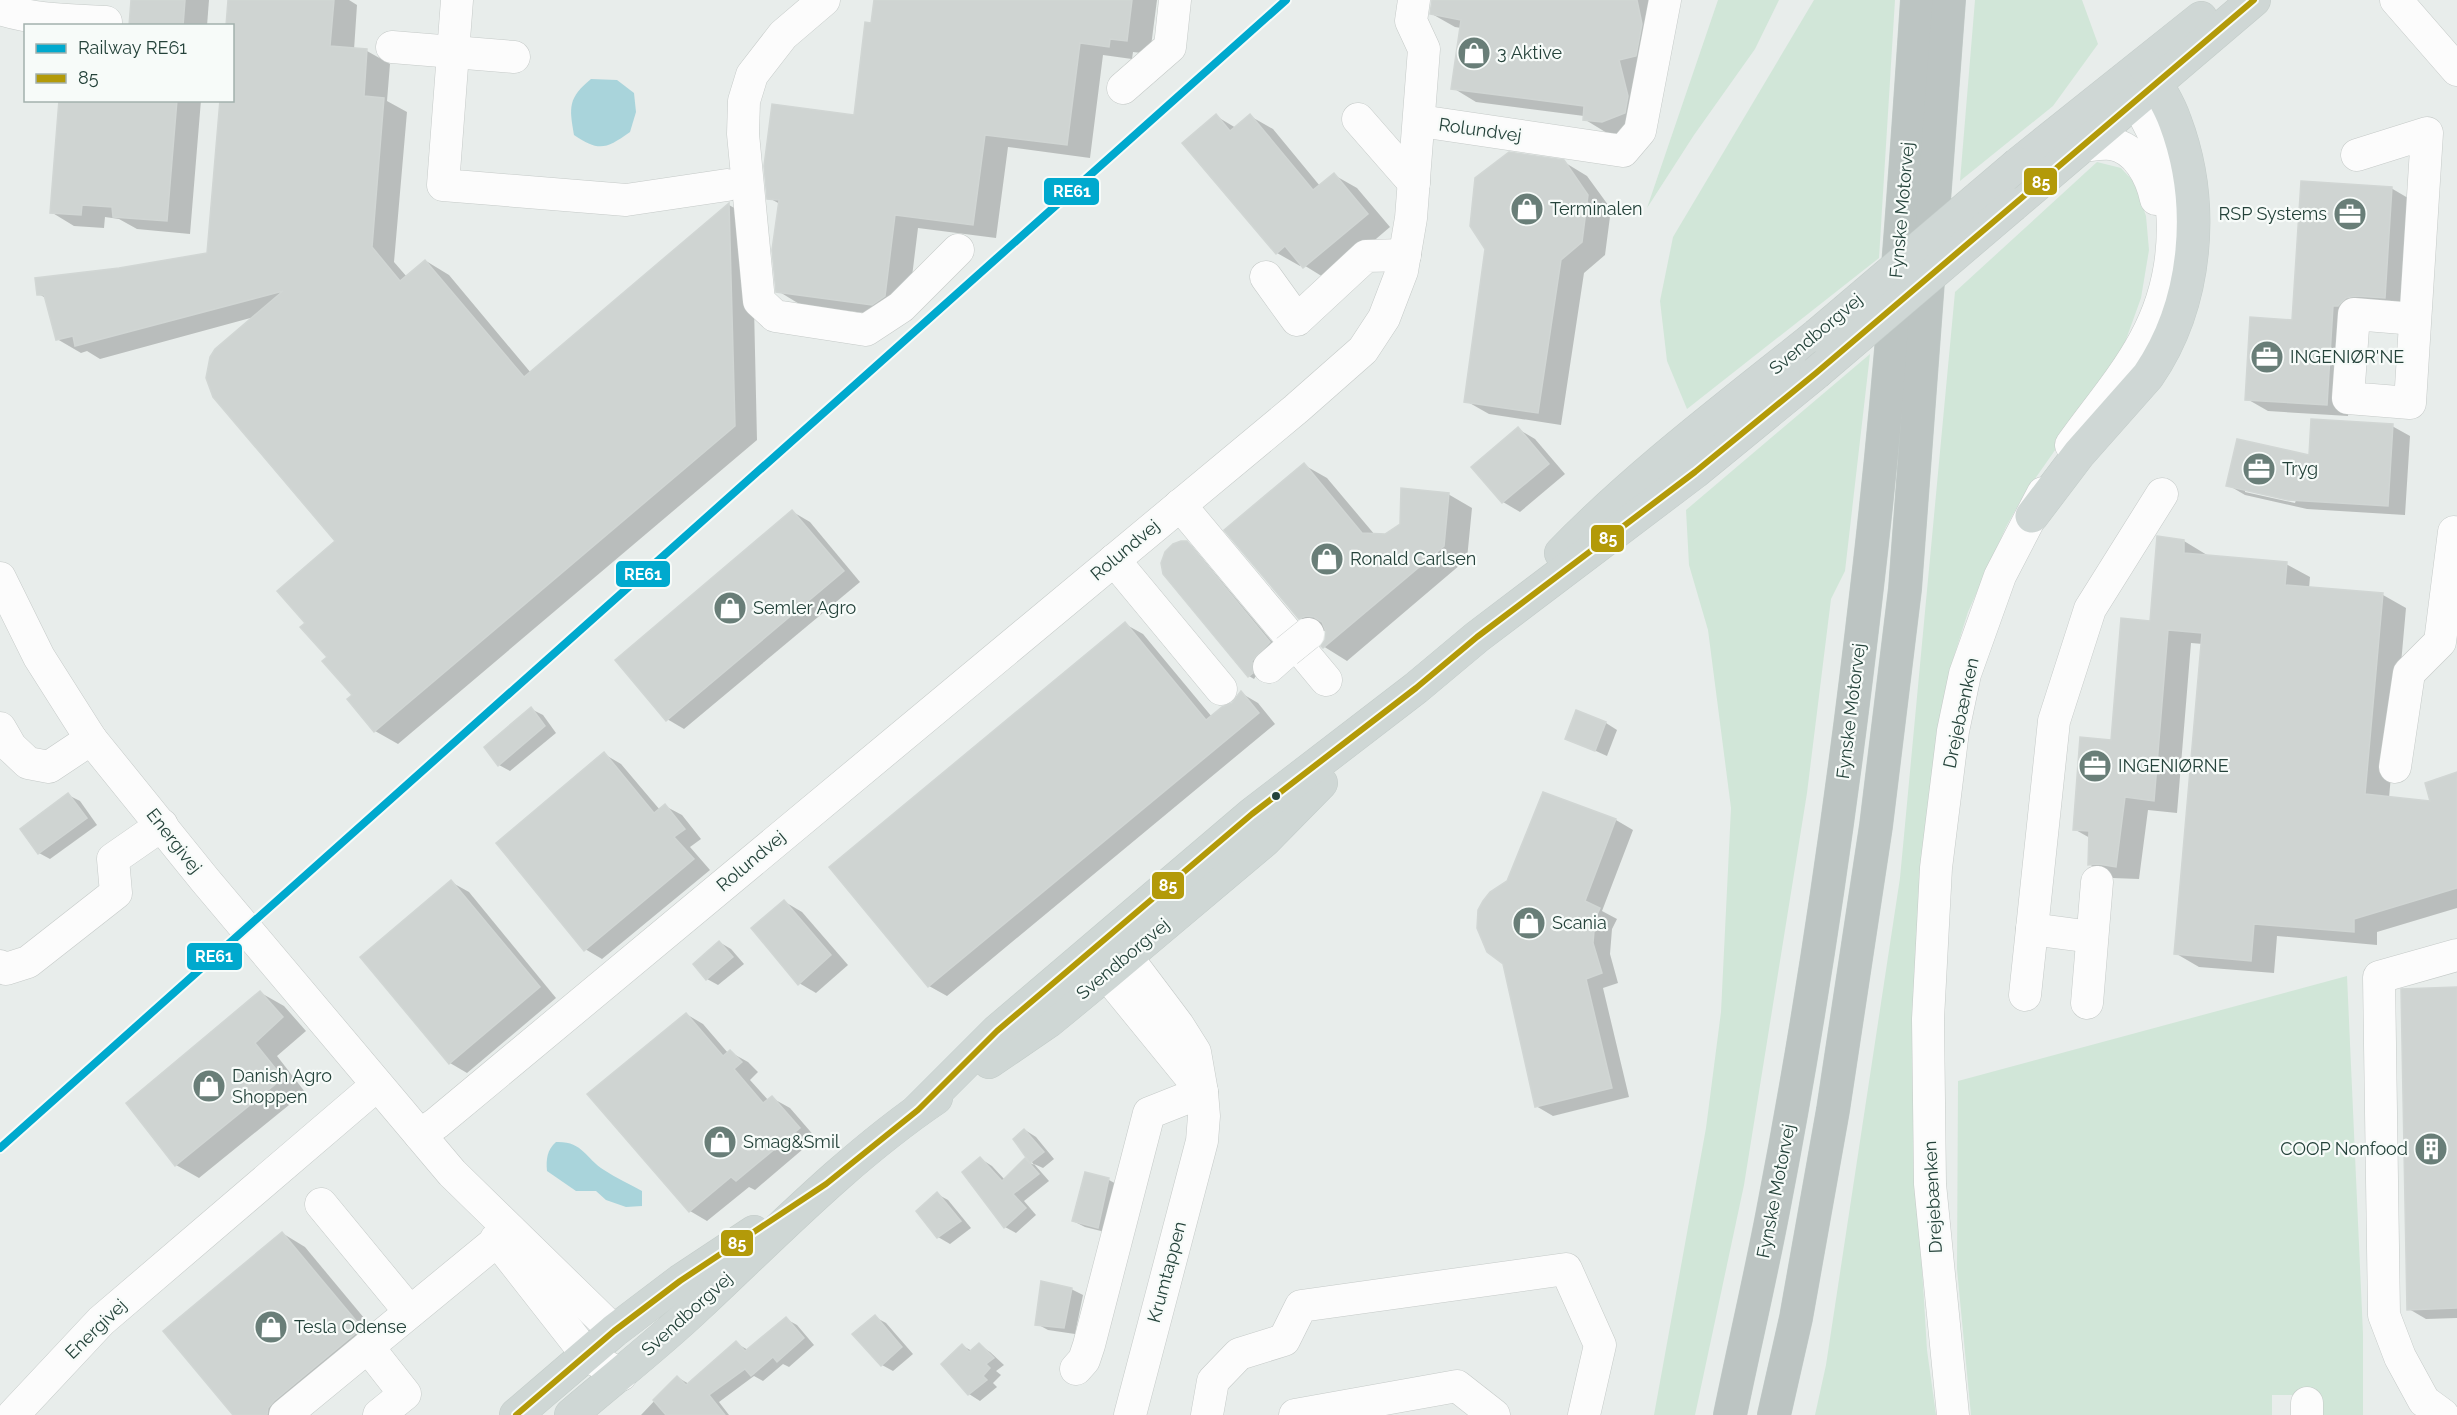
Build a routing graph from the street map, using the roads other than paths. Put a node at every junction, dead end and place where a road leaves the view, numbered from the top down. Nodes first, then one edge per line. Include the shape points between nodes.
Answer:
1 (458, 0) edge
2 (824, 0) edge
3 (1175, 0) edge
4 (1414, 0) edge
5 (1665, 0) edge
6 (1917, 0) edge
7 (1949, 0) edge
8 (2223, 0) edge
9 (2254, 0) edge
10 (2396, 0) edge
11 (0, 9) edge
12 (106, 22) dead end
13 (392, 47) dead end
14 (453, 52) junction
15 (514, 57) dead end
16 (2457, 70) edge
17 (2144, 80) junction
18 (1123, 88) dead end
19 (1358, 119) dead end
20 (1420, 121) junction
21 (2082, 146) junction
22 (2357, 155) dead end
23 (1414, 183) junction
24 (727, 185) dead end
25 (958, 250) dead end
26 (1405, 255) junction
27 (1266, 278) dead end
28 (2155, 318) junction
29 (2415, 319) dead end
30 (2162, 494) dead end
31 (1180, 505) junction
32 (2032, 516) junction
33 (2450, 533) edge
34 (1114, 560) junction
35 (0, 578) edge
36 (1477, 637) junction
37 (1326, 680) dead end
38 (1221, 689) dead end
39 (0, 728) edge
40 (91, 739) junction
41 (2395, 767) dead end
42 (162, 825) junction
43 (2097, 882) dead end
44 (2032, 929) junction
45 (2092, 937) junction
46 (1108, 955) junction
47 (2457, 955) edge
48 (0, 966) edge
49 (2025, 995) dead end
50 (2087, 1003) dead end
51 (377, 1085) junction
52 (1202, 1092) junction
53 (420, 1135) junction
54 (826, 1184) junction
55 (321, 1204) dead end
56 (504, 1235) junction
57 (410, 1312) junction
58 (1796, 1318) junction
59 (614, 1331) junction
60 (368, 1347) junction
61 (602, 1365) junction
62 (1076, 1369) dead end
63 (13, 1415) edge
64 (285, 1415) edge
65 (379, 1415) edge
66 (516, 1415) edge
67 (546, 1415) edge
68 (571, 1415) edge
69 (1130, 1415) edge
70 (1207, 1415) edge
71 (1295, 1415) edge
72 (1494, 1415) edge
73 (1584, 1415) edge
74 (1730, 1415) edge
75 (1774, 1415) edge
76 (1782, 1415) edge
77 (1953, 1415) edge
78 (2443, 1415) edge

1 - 14 street
2 - 25 street via 783,35 752,75 744,101 743,134 759,301 775,316 866,330 901,307
3 - 18 street via 1170,47
4 - 20 street via 1411,21 1424,49
5 - 20 street, Rolundvej via 1640,131 1623,151
6 - 74 highway, Fynske Motorvej via 1889,367 1844,774 1773,1212
7 - 58 highway, Fynske Motorvej via 1904,601 1876,826 1833,1110
8 - 17 main road, Svendborgvej
9 - 17 main road, Svendborgvej
10 - 16 street
11 - 12 street via 40,18
13 - 14 street
14 - 15 street
14 - 24 street via 443,185 626,200
17 - 21 main road, Svendborgvej
17 - 28 street, Drejebænken via 2151,124 2171,195 2174,226 2169,270
17 - 32 main road via 2175,119 2187,158 2193,196 2193,236 2181,313 2148,376 2079,454
17 - 36 main road, Svendborgvej, bridge via 2018,164 1662,461 1586,527
19 - 23 street
20 - 23 street, Rolundvej
21 - 28 street via 2120,147 2140,162 2153,186 2161,221
21 - 36 main road, Svendborgvej, bridge via 1695,472
22 - 29 street via 2427,133
23 - 26 street, Rolundvej
26 - 27 street via 1366,256 1297,320
26 - 31 street, Rolundvej via 1384,318 1363,350
28 - 32 street, Drejebænken via 2129,366 2052,473
30 - 44 street via 2090,609 2054,721
31 - 34 street, Rolundvej
31 - 37 street
32 - 77 street, Drejebænken via 2000,576 1965,674 1953,731 1936,868 1928,1019 1930,1184
33 - 41 street via 2440,642 2409,673
34 - 38 street
34 - 53 street, Rolundvej
35 - 40 street, Energivej via 39,657
36 - 46 main road, Svendborgvej via 1252,814
39 - 40 street via 11,747 28,763 49,767
40 - 42 street, Energivej
42 - 48 street via 113,859 116,893 28,962 6,969
42 - 51 street, Energivej
43 - 45 street
44 - 45 street
44 - 49 street
45 - 50 street
46 - 52 street
46 - 54 main road, Svendborgvej via 1049,1021 918,1110
47 - 78 street via 2379,977 2384,1315 2400,1357 2424,1401
51 - 53 street, Energivej
51 - 63 street, Energivej via 101,1321
52 - 62 street via 1149,1113 1089,1345
52 - 69 street, Krumtappen via 1202,1141
53 - 56 street, Energivej
54 - 59 main road, Svendborgvej via 680,1281
54 - 61 main road, Svendborgvej via 698,1307
55 - 57 street
56 - 57 street
56 - 59 street, Energivej
56 - 61 street, Energivej
57 - 60 street
58 - 75 highway, Fynske Motorvej
58 - 76 highway
59 - 61 main road, Svendborgvej
60 - 64 street
60 - 65 street via 405,1394
61 - 66 main road, Svendborgvej
61 - 67 main road
61 - 68 main road, Svendborgvej
70 - 73 street via 1213,1381 1239,1354 1284,1340 1301,1306 1566,1269 1600,1345
71 - 72 street via 1457,1386

